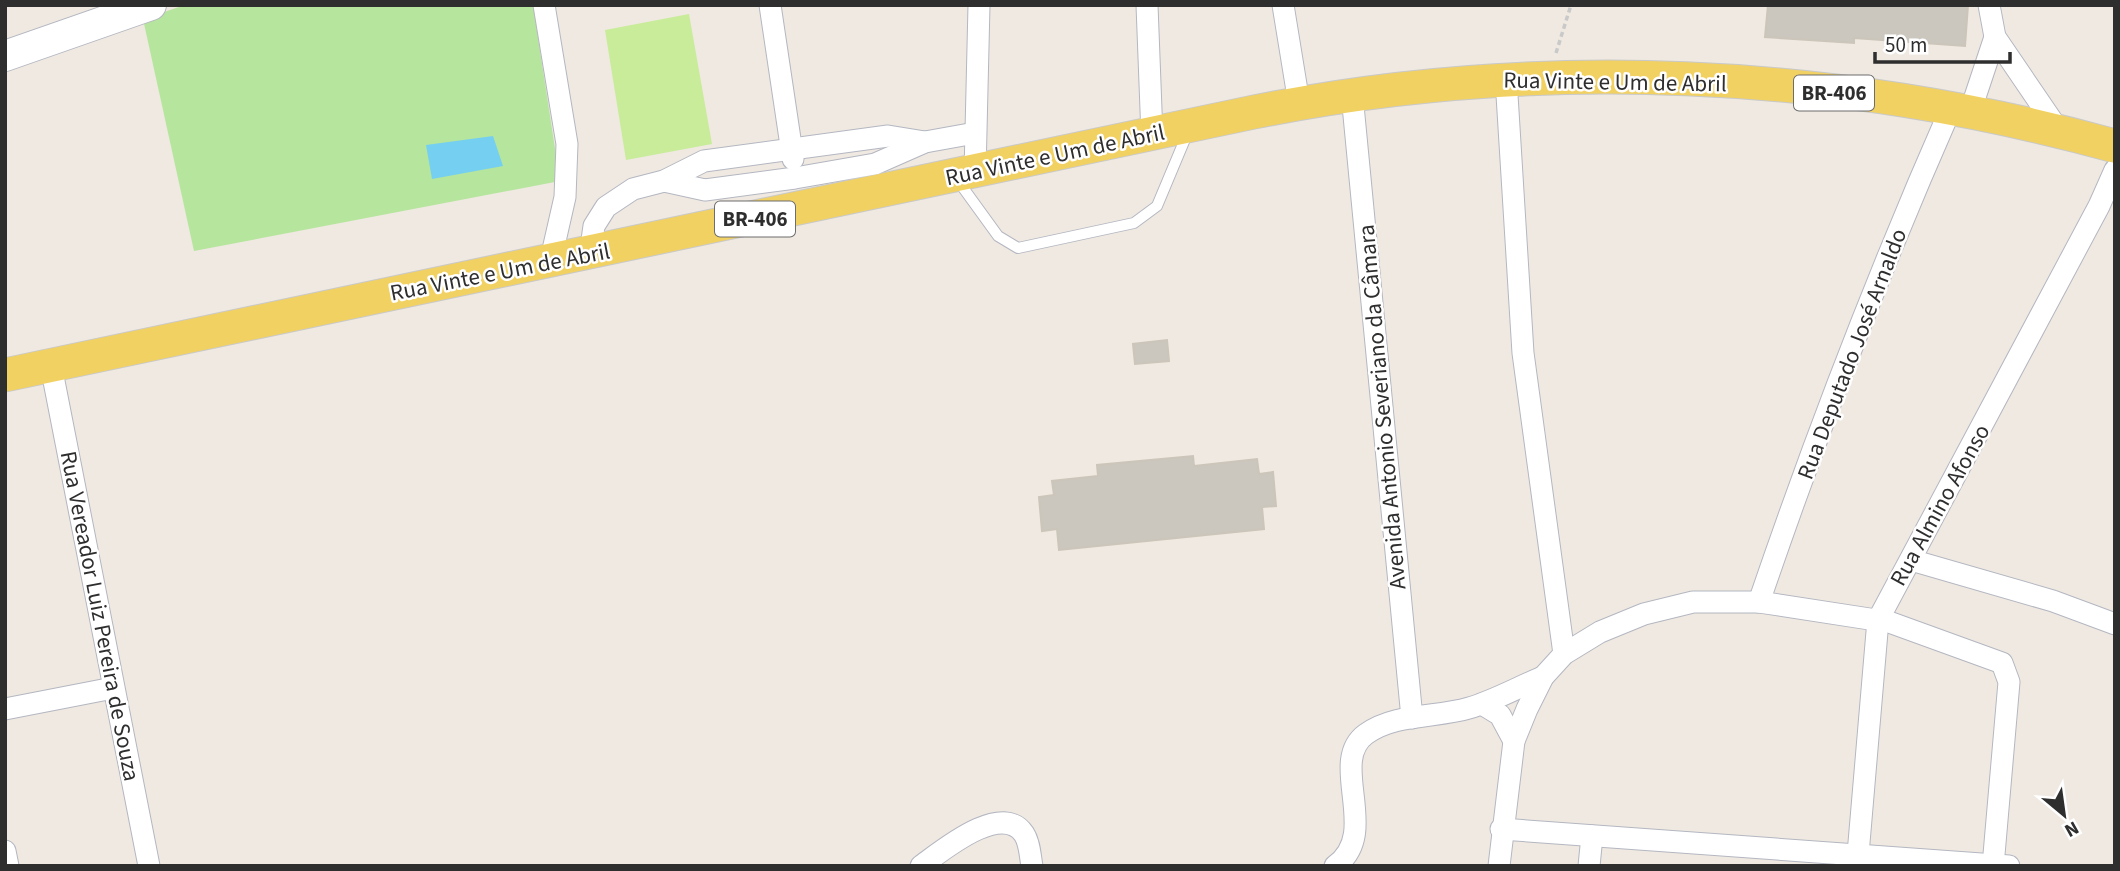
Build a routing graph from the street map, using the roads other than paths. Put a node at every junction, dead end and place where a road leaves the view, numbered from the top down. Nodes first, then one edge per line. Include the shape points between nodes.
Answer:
1 (151, 5) edge
2 (544, 5) edge
3 (770, 5) edge
4 (979, 5) edge
5 (1147, 5) edge
6 (1283, 5) edge
7 (1989, 5) edge
8 (1995, 37) junction
9 (5, 56) edge
10 (1506, 79) junction
11 (1352, 95) junction
12 (1299, 103) junction
13 (1961, 110) junction
14 (1190, 127) junction
15 (2060, 131) junction
16 (975, 133) junction
17 (1152, 136) junction
18 (925, 142) junction
19 (2115, 146) edge
20 (791, 147) junction
21 (2115, 170) edge
22 (965, 175) junction
23 (664, 181) junction
24 (797, 194) junction
25 (590, 254) junction
26 (550, 263) junction
27 (51, 366) junction
28 (5, 375) edge
29 (1911, 560) junction
30 (1759, 602) junction
31 (1878, 620) junction
32 (2115, 624) edge
33 (1564, 654) junction
34 (1542, 677) junction
35 (113, 688) junction
36 (1482, 704) junction
37 (5, 709) edge
38 (1412, 718) junction
39 (1514, 741) junction
40 (1502, 829) junction
41 (1592, 836) junction
42 (5, 851) edge
43 (1726, 856) edge
44 (1857, 860) edge
45 (1998, 865) edge
46 (8, 866) edge
47 (149, 866) edge
48 (921, 866) edge
49 (1032, 866) edge
50 (1335, 866) edge
51 (1499, 866) edge
52 (1589, 866) edge

1 - 9 street
2 - 26 street via 567,144 565,197
3 - 20 street
4 - 16 street
5 - 17 street
6 - 12 street
7 - 8 street
8 - 13 street, Rua Deputado José Arnaldo
8 - 15 street
10 - 11 main road, Rua Vinte e Um de Abril / BR-406
10 - 13 main road, Rua Vinte e Um de Abril / BR-406 via 1675,79 1783,86
10 - 33 street via 1523,352
11 - 12 main road, Rua Vinte e Um de Abril / BR-406
11 - 38 street, Avenida Antonio Severiano da Câmara
12 - 14 main road, Rua Vinte e Um de Abril / BR-406
13 - 15 main road, Rua Vinte e Um de Abril / BR-406
13 - 30 street, Rua Deputado José Arnaldo via 1875,292
14 - 17 main road, Rua Vinte e Um de Abril / BR-406
14 - 22 lane via 1162,196 1148,215 1134,223 1018,248 998,236
15 - 19 main road, Rua Vinte e Um de Abril / BR-406
16 - 18 street
16 - 22 street
17 - 22 main road, Rua Vinte e Um de Abril / BR-406
18 - 20 street via 888,136
18 - 24 street
20 - 23 street via 704,161
20 - 24 street
21 - 29 street, Rua Almino Afonso
22 - 24 main road, Rua Vinte e Um de Abril / BR-406
23 - 24 street via 705,190
23 - 25 street via 633,189 606,207 594,226
24 - 25 main road, Rua Vinte e Um de Abril / BR-406
25 - 26 main road, Rua Vinte e Um de Abril / BR-406
26 - 27 main road, Rua Vinte e Um de Abril / BR-406
27 - 28 main road, Rua Vinte e Um de Abril / BR-406
27 - 35 street, Rua Vereador Luiz Pereira de Souza
29 - 31 street, Rua Almino Afonso
29 - 32 street
30 - 31 street
30 - 33 street via 1693,601 1600,632
31 - 44 street, Rua Almino Afonso
31 - 45 street via 1992,658 2007,669
33 - 34 street
34 - 36 street
34 - 39 street
35 - 37 street
35 - 47 street, Rua Vereador Luiz Pereira de Souza
36 - 38 street
36 - 39 street via 1500,715
38 - 50 street via 1386,724 1357,743 1352,768 1354,841 1349,854
39 - 40 street
40 - 41 street
40 - 51 street
41 - 43 street
41 - 52 street
42 - 46 street
43 - 44 street
44 - 45 street
48 - 49 street via 954,842 1004,821 1013,823 1028,841

